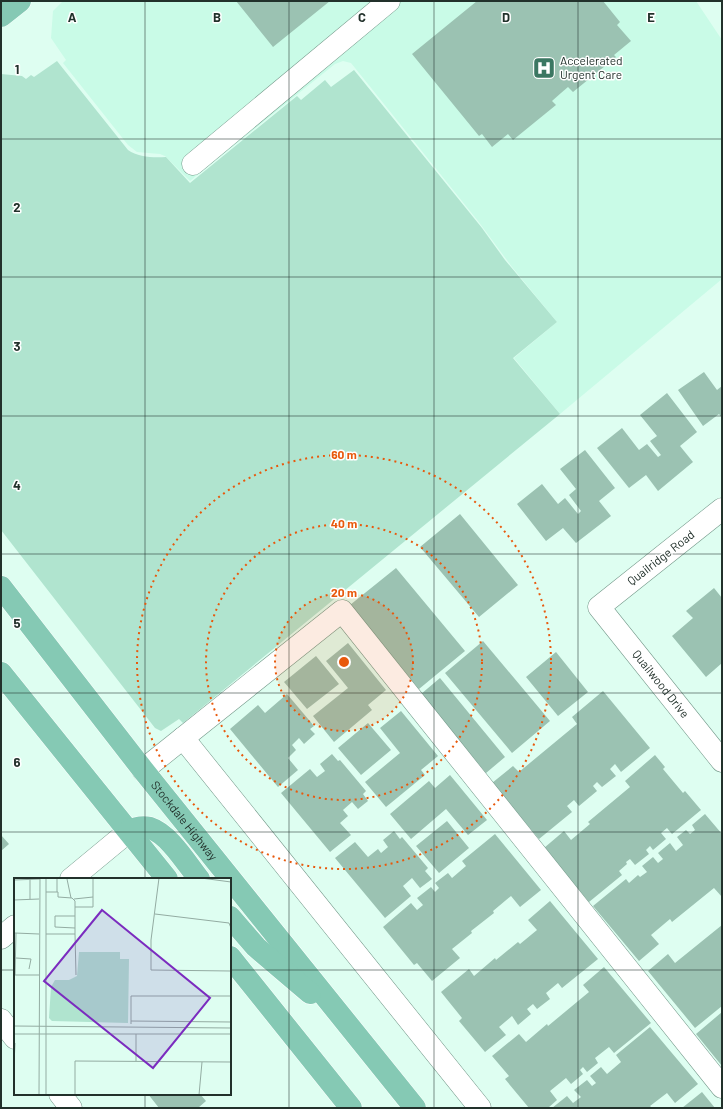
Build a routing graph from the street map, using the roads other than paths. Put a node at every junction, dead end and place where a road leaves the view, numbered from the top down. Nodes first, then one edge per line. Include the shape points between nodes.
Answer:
1 (20, 1) edge
2 (390, 1) edge
3 (1, 16) edge
4 (193, 164) dead end
5 (722, 509) edge
6 (1, 587) edge
7 (599, 607) joint
8 (1, 673) edge
9 (183, 738) junction
10 (722, 761) edge
11 (143, 770) junction
12 (129, 831) junction
13 (72, 878) edge
14 (166, 878) edge
15 (198, 878) edge
16 (230, 878) edge
17 (231, 879) edge
18 (231, 917) edge
19 (14, 927) edge
20 (1, 938) edge
21 (231, 958) edge
22 (1, 1020) edge
23 (344, 1020) junction
24 (14, 1037) edge
25 (722, 1087) edge
26 (61, 1095) edge
27 (71, 1108) edge
28 (351, 1108) edge
29 (415, 1108) edge
30 (480, 1108) edge

1 - 3 main road
2 - 4 street
5 - 7 street, Quailridge Road
6 - 11 main road, Stockdale Highway
7 - 10 street, Quailwood Drive
8 - 12 main road
9 - 11 street
9 - 25 street via 342,611
9 - 30 street
11 - 16 main road, Stockdale Highway
12 - 13 street
12 - 14 main road
12 - 15 main road via 139,827 149,828 161,834
17 - 23 main road, Stockdale Highway
18 - 23 main road via 256,947
19 - 20 street
21 - 28 main road
22 - 24 street
23 - 29 main road, Stockdale Highway
26 - 27 street

